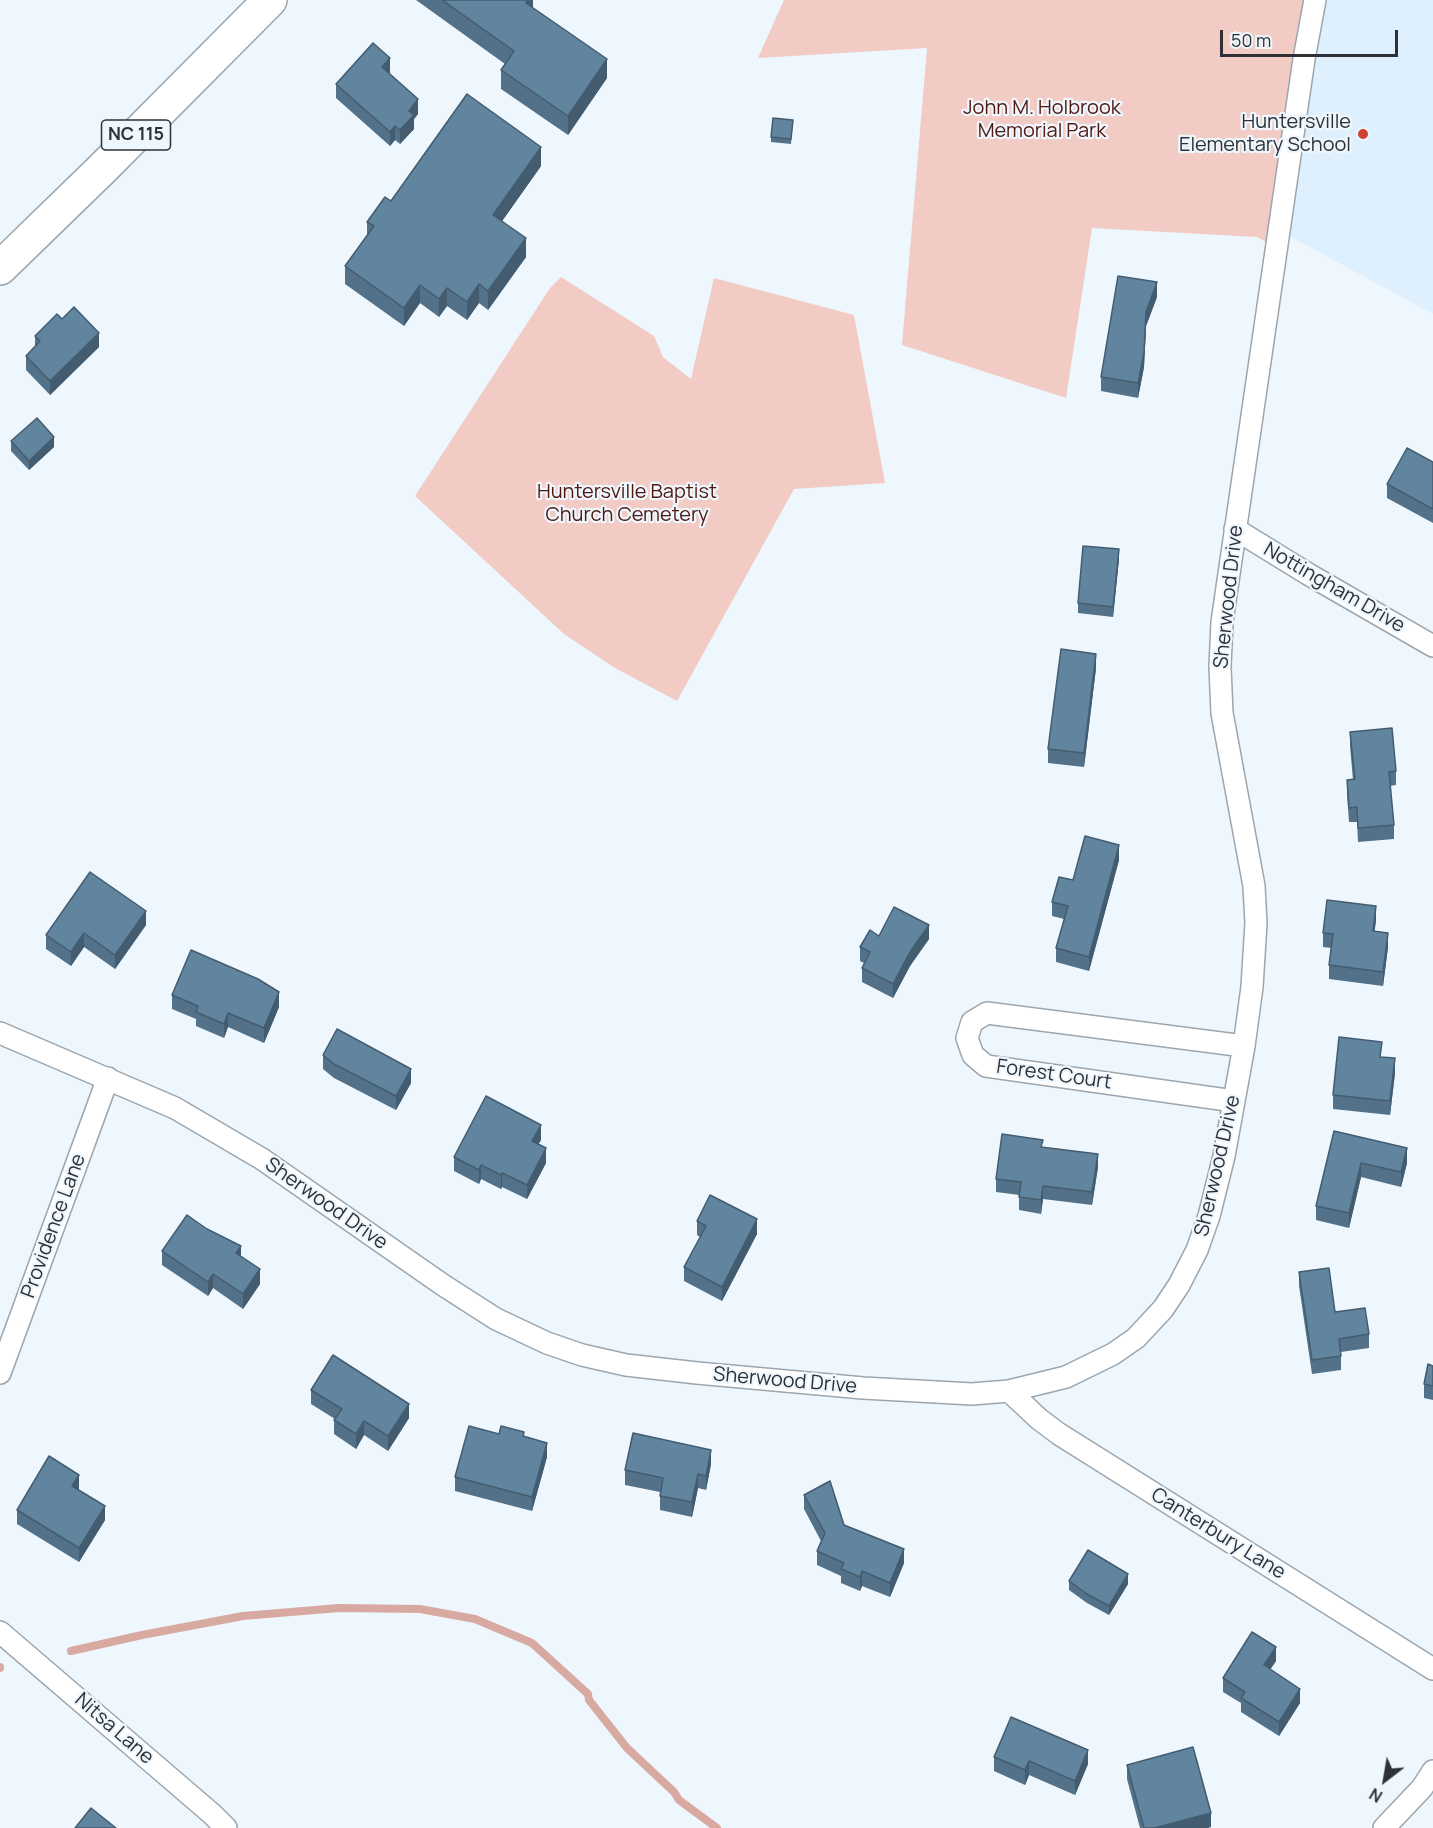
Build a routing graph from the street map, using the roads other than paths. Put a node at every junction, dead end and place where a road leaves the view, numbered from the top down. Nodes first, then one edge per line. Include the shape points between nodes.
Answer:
1 (270, 0) edge
2 (1315, 0) edge
3 (3, 258) edge
4 (1235, 529) junction
5 (1433, 646) edge
6 (0, 1032) edge
7 (1244, 1046) junction
8 (108, 1078) junction
9 (1234, 1101) junction
10 (0, 1373) edge
11 (1009, 1391) junction
12 (0, 1632) edge
13 (1433, 1669) edge
14 (1433, 1771) edge
15 (226, 1828) edge
16 (1384, 1828) edge

1 - 3 main road, NC 115 via 95,176
2 - 4 street, Sherwood Drive
4 - 5 street, Nottingham Drive
4 - 7 street, Sherwood Drive via 1220,667 1222,713 1256,923
6 - 8 street, Sherwood Drive
7 - 9 street, Sherwood Drive
7 - 9 street, Forest Court via 987,1012 972,1022 967,1038 973,1055 986,1066
8 - 10 street, Providence Lane
8 - 11 street, Sherwood Drive via 175,1108 226,1137 443,1286 547,1343 626,1365 697,1373 863,1388 972,1394
9 - 11 street, Sherwood Drive via 1209,1216 1193,1258 1163,1310 1137,1338 1113,1354 1066,1377
11 - 13 street, Canterbury Lane via 1059,1434
12 - 15 street, Nitsa Lane
14 - 16 street

